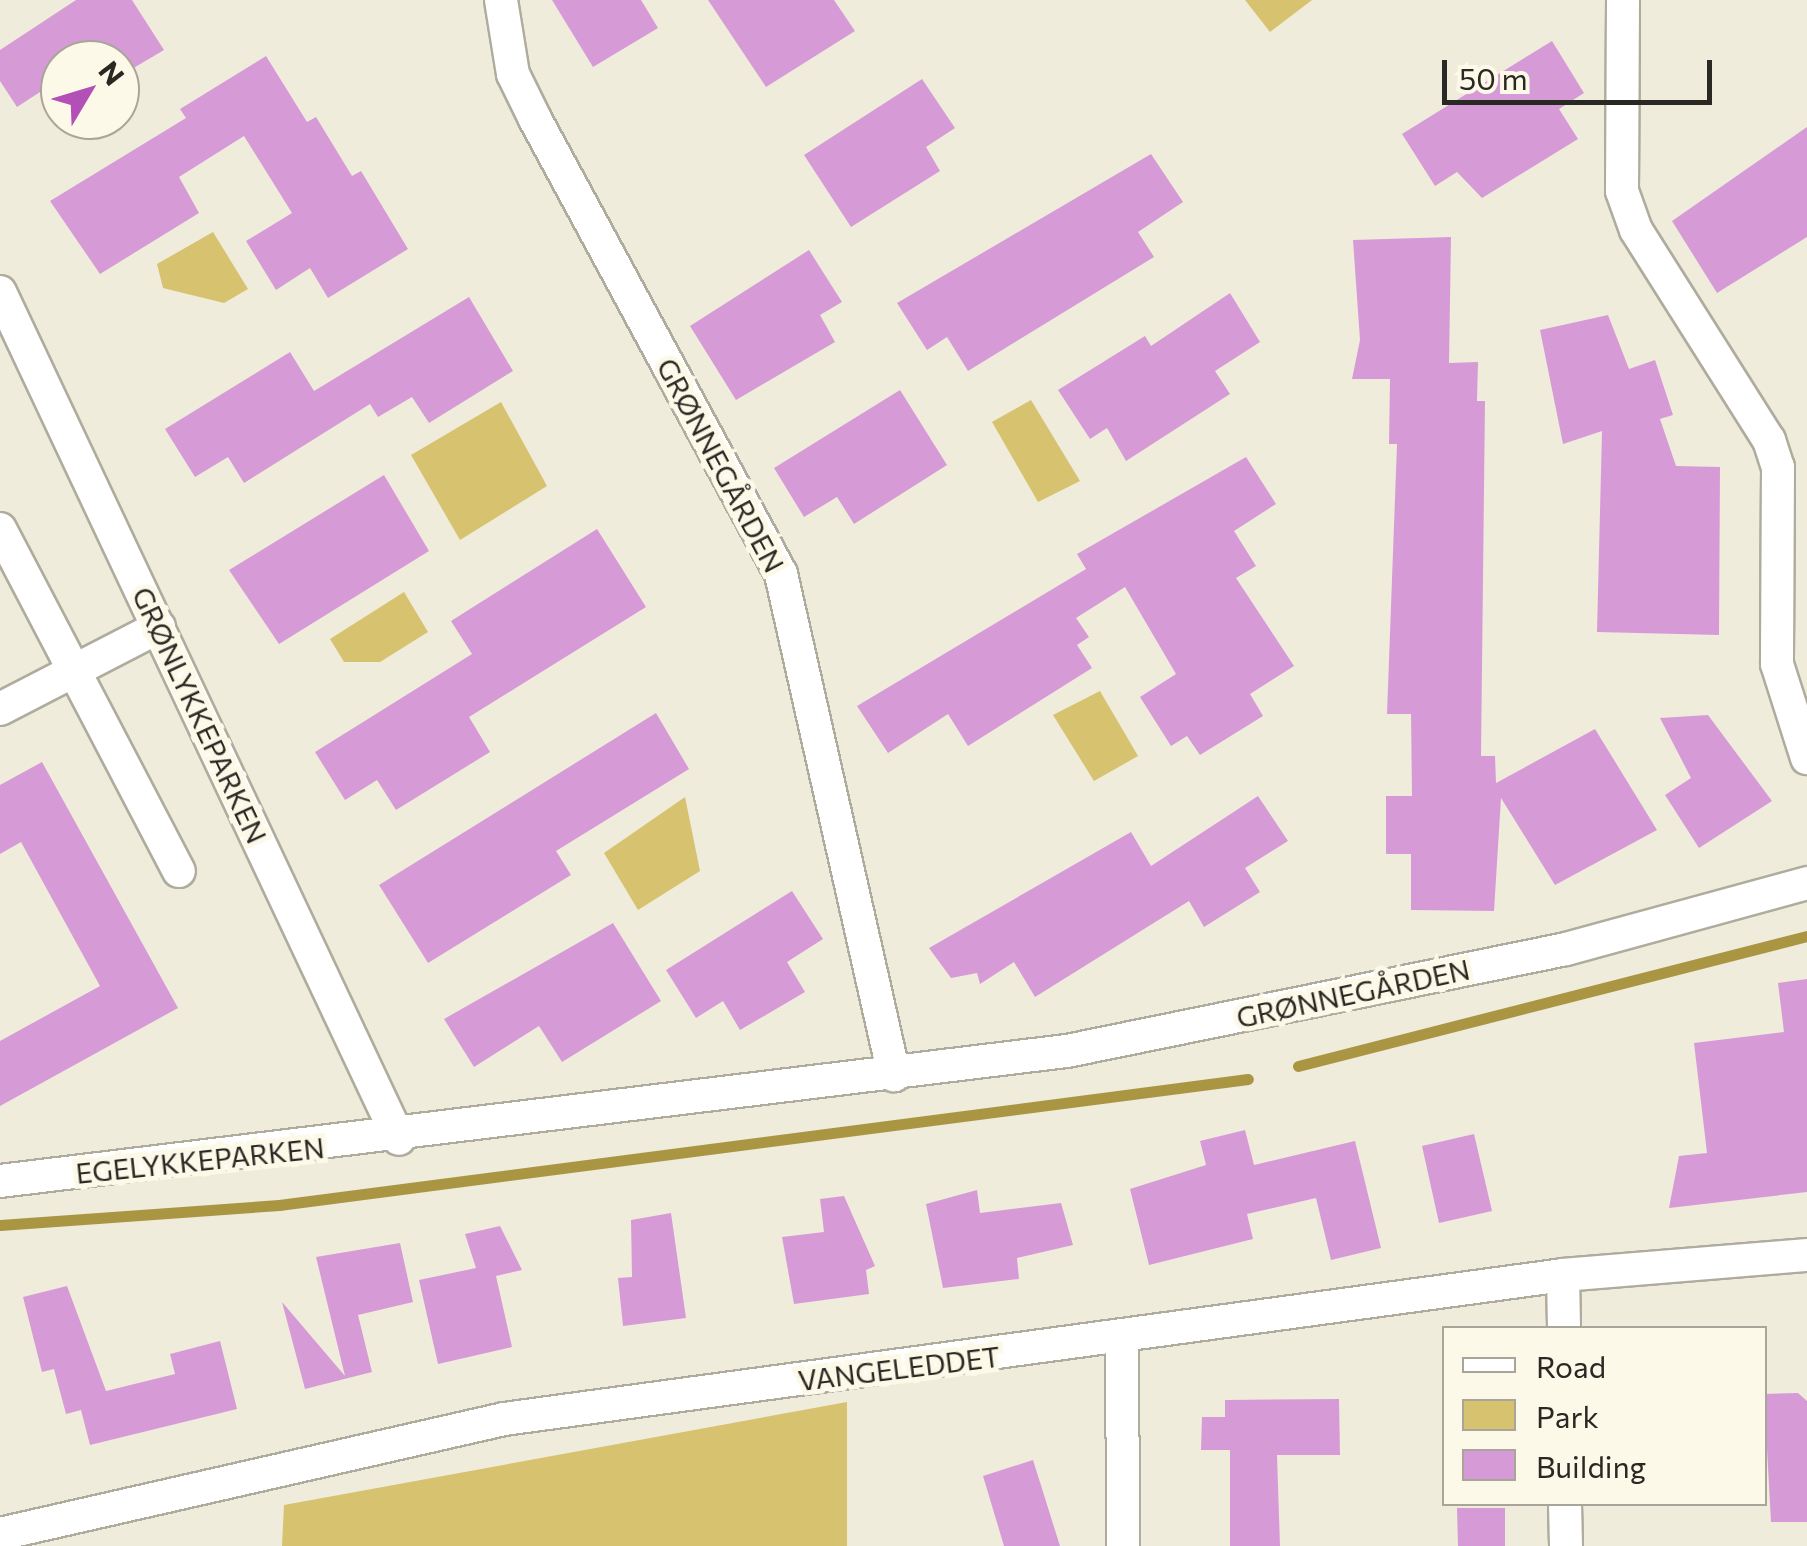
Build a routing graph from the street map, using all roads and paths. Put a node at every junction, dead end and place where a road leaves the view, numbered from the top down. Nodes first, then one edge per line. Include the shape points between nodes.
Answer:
1 (501, 0) edge
2 (1623, 0) edge
3 (0, 292) edge
4 (0, 529) edge
5 (159, 627) junction
6 (74, 670) junction
7 (0, 710) edge
8 (1807, 758) edge
9 (179, 872) dead end
10 (1807, 883) edge
11 (894, 1076) junction
12 (399, 1139) junction
13 (0, 1181) edge
14 (1807, 1255) edge
15 (1563, 1275) junction
16 (1564, 1326) edge
17 (1122, 1340) junction
18 (1565, 1506) edge
19 (0, 1534) edge
20 (1123, 1546) edge
21 (1566, 1546) edge

1 - 11 street, GRØNNEGÅRDEN via 514,74 535,120 781,574
2 - 8 street via 1622,191 1636,230 1769,440 1778,467 1778,664
3 - 5 street, GRØNLYKKEPARKEN
4 - 6 street
5 - 6 street
5 - 12 street, GRØNLYKKEPARKEN
6 - 7 street
6 - 9 street
10 - 11 street, GRØNNEGÅRDEN via 1558,951 1068,1051
11 - 12 street, GRØNNEGÅRDEN
12 - 13 street, EGELYKKEPARKEN
14 - 15 street, VANGELEDDET
15 - 16 street
15 - 17 street, VANGELEDDET
17 - 19 street, VANGELEDDET via 504,1419
17 - 20 street
18 - 21 street

